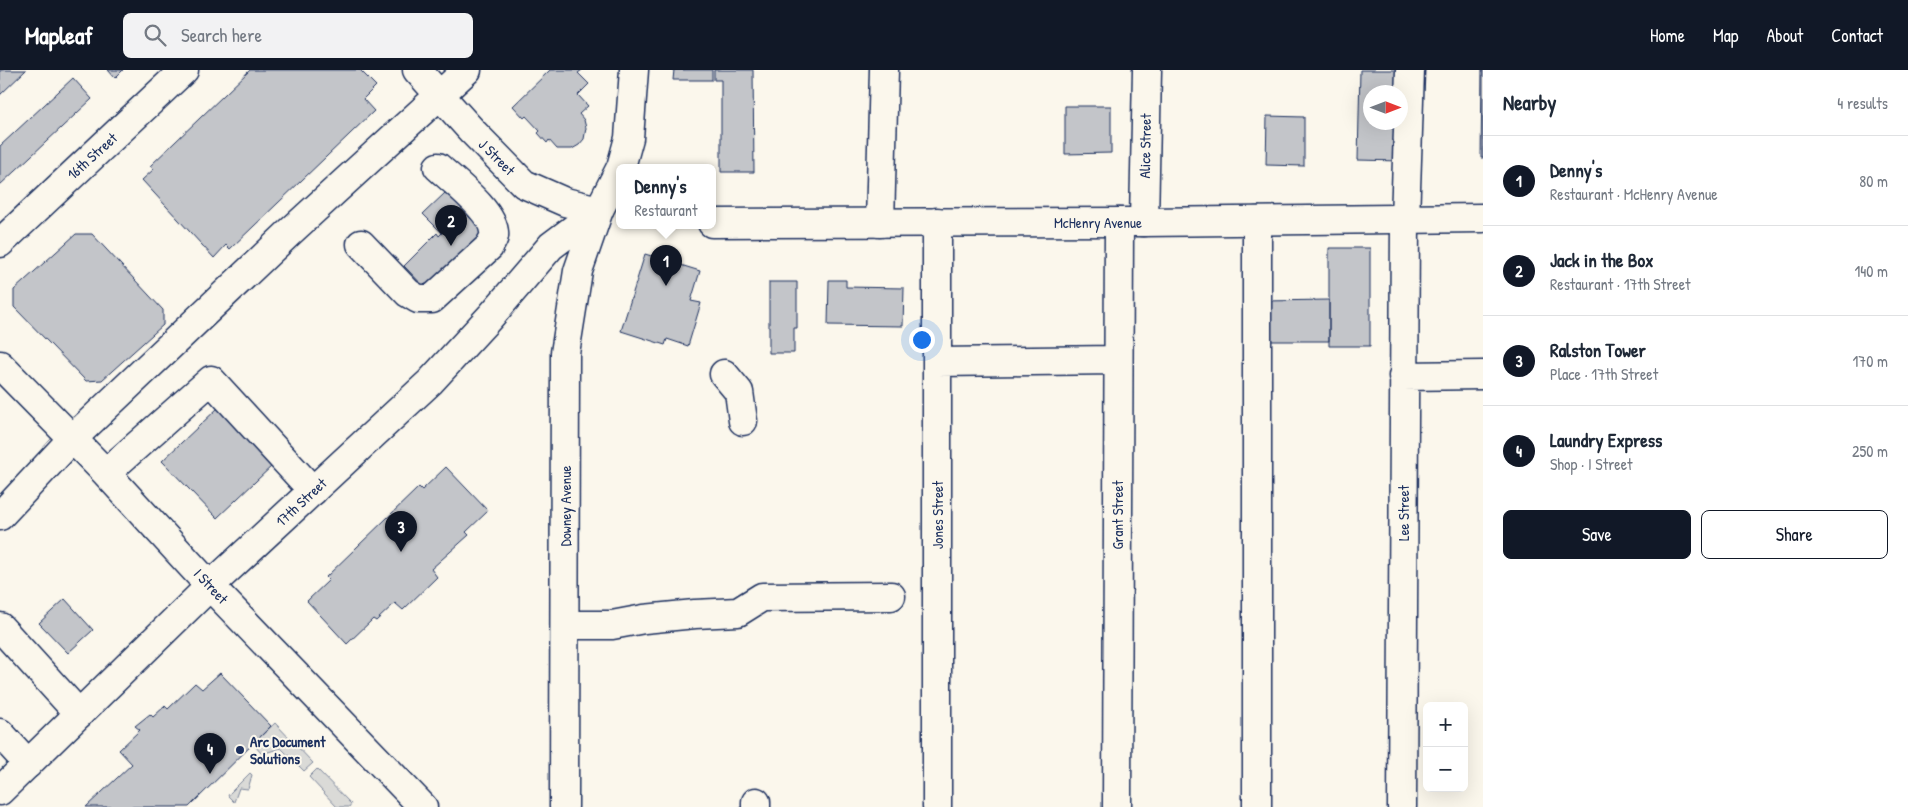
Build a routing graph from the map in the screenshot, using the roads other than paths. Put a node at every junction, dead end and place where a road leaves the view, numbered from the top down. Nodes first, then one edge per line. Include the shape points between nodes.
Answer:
1 (184, 70) edge
2 (417, 70) edge
3 (467, 70) edge
4 (634, 70) edge
5 (884, 70) edge
6 (1147, 70) edge
7 (1410, 70) edge
8 (439, 94) junction
9 (621, 164) edge
10 (438, 167) dead end
11 (616, 184) edge
12 (609, 212) edge
13 (1483, 218) edge
14 (1405, 219) junction
15 (1257, 221) junction
16 (938, 222) junction
17 (1131, 222) junction
18 (716, 223) edge
19 (880, 223) junction
20 (0, 243) edge
21 (360, 244) dead end
22 (1118, 360) junction
23 (938, 362) junction
24 (0, 365) edge
25 (724, 374) dead end
26 (1483, 375) edge
27 (1403, 376) junction
28 (743, 421) dead end
29 (72, 439) junction
30 (106, 473) junction
31 (312, 491) junction
32 (0, 516) edge
33 (210, 586) junction
34 (891, 596) dead end
35 (565, 625) junction
36 (0, 627) edge
37 (79, 714) junction
38 (0, 733) edge
39 (28, 764) junction
40 (1, 786) edge
41 (423, 807) edge
42 (564, 807) edge
43 (936, 807) edge
44 (1117, 807) edge
45 (1257, 807) edge
46 (1402, 807) edge

1 - 20 street, 16th Street
2 - 8 street, J Street
3 - 8 street
4 - 9 street, Downey Avenue via 629,138
5 - 19 street
6 - 17 street, Alice Street
7 - 14 street, Lee Street
8 - 12 street, J Street via 524,184 565,202
8 - 29 street
10 - 21 street via 491,220 494,236 489,247 432,299 418,299 408,293
11 - 12 street, Downey Avenue
12 - 31 street, 17th Street via 551,246 430,382
12 - 35 street, Downey Avenue via 578,271 565,353
13 - 14 street, McHenry Avenue
14 - 15 street, McHenry Avenue
14 - 27 street, Lee Street
15 - 17 street, McHenry Avenue
15 - 45 street
16 - 17 street, McHenry Avenue
16 - 19 street, McHenry Avenue
16 - 23 street, Jones Street
17 - 22 street, Grant Street
18 - 19 street, McHenry Avenue
22 - 23 street
22 - 44 street, Grant Street
23 - 43 street, Jones Street
24 - 29 street, I Street
25 - 28 street via 739,392
26 - 27 street
27 - 46 street, Lee Street
29 - 30 street, I Street
29 - 32 street
30 - 31 street via 211,380
30 - 33 street, I Street
31 - 33 street, 17th Street
33 - 37 street, 17th Street
33 - 41 street, I Street
34 - 35 street via 762,597 738,612 661,617 612,625
35 - 42 street, Downey Avenue
36 - 37 street
37 - 39 street, 17th Street
38 - 39 street
39 - 40 street, 17th Street

